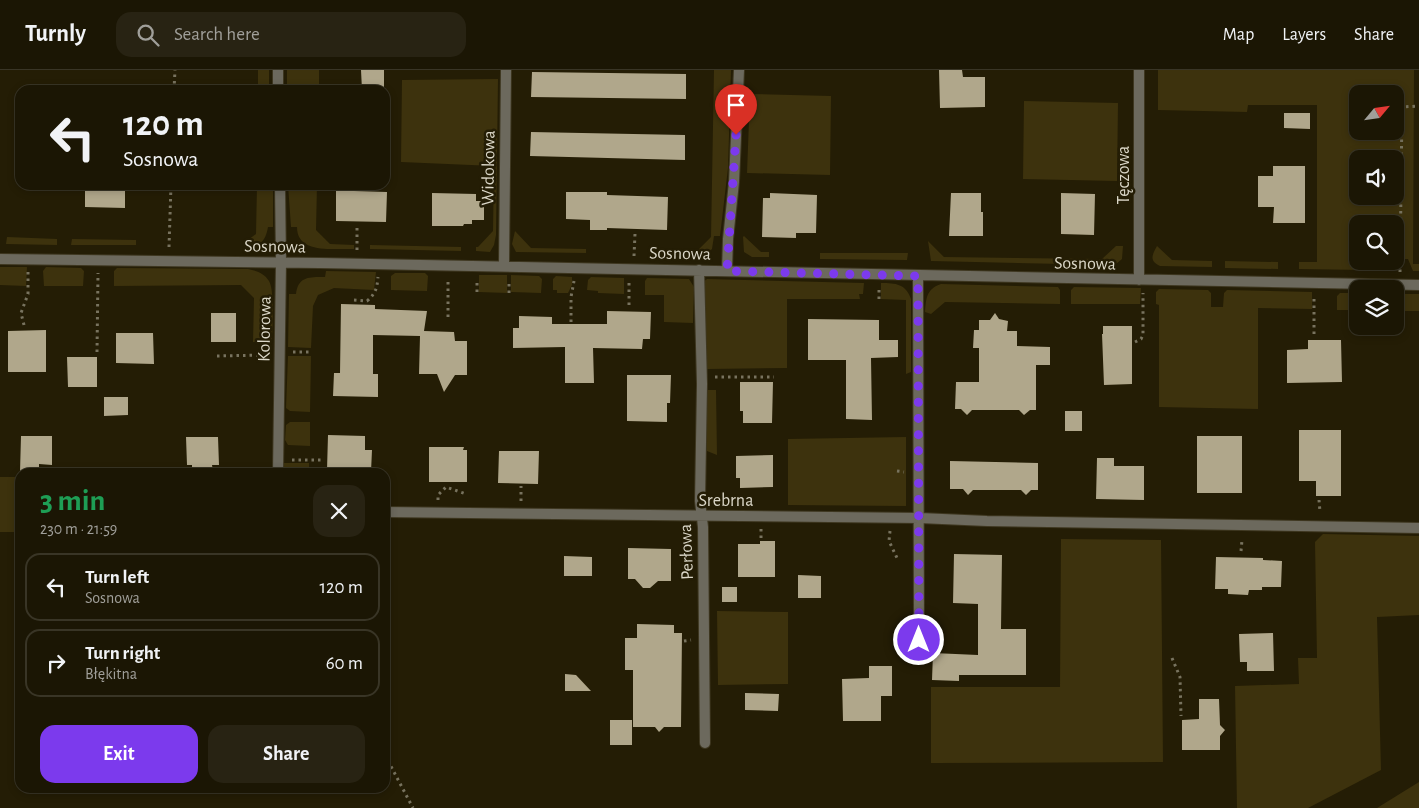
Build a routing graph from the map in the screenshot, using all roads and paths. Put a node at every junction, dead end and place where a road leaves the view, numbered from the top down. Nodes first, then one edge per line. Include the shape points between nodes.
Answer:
1 (175, 70) edge
2 (278, 70) edge
3 (506, 70) edge
4 (739, 70) edge
5 (1139, 70) edge
6 (174, 85) edge
7 (278, 85) edge
8 (1419, 106) edge
9 (171, 190) edge
10 (280, 190) edge
11 (357, 228) dead end
12 (635, 234) dead end
13 (0, 259) edge
14 (28, 259) junction
15 (98, 260) junction
16 (169, 260) junction
17 (281, 262) junction
18 (356, 264) junction
19 (378, 264) junction
20 (448, 266) junction
21 (504, 266) junction
22 (575, 268) junction
23 (632, 269) junction
24 (699, 270) junction
25 (727, 271) junction
26 (918, 276) junction
27 (1141, 280) junction
28 (1400, 280) edge
29 (1314, 284) junction
30 (1349, 284) edge
31 (1404, 285) edge
32 (1419, 285) edge
33 (354, 300) dead end
34 (629, 305) dead end
35 (448, 317) dead end
36 (571, 322) dead end
37 (24, 325) dead end
38 (1314, 334) dead end
39 (1135, 342) dead end
40 (97, 352) dead end
41 (217, 356) dead end
42 (280, 356) junction
43 (702, 377) junction
44 (774, 377) dead end
45 (278, 460) junction
46 (324, 460) dead end
47 (278, 468) edge
48 (466, 494) dead end
49 (390, 512) edge
50 (438, 513) junction
51 (702, 517) junction
52 (890, 518) junction
53 (920, 518) junction
54 (1419, 528) edge
55 (897, 558) dead end
56 (919, 640) dead end
57 (1172, 658) dead end
58 (1181, 716) dead end
59 (704, 743) dead end
60 (390, 764) edge
61 (413, 808) edge

1 - 6 path
2 - 7 street
3 - 21 street, Widokowa
4 - 25 street
5 - 27 street, Tęczowa
8 - 28 path via 1402,107
9 - 16 path
10 - 17 street, Kolorowa
11 - 18 path
12 - 23 path
13 - 14 street, Sosnowa
14 - 15 street, Sosnowa
14 - 37 path via 28,294 21,313
15 - 16 street, Sosnowa
15 - 40 path
16 - 17 street, Sosnowa
17 - 18 street, Sosnowa
17 - 42 street, Kolorowa
18 - 19 street, Sosnowa
19 - 20 street, Sosnowa
19 - 33 path via 377,290 367,301
20 - 21 street, Sosnowa
20 - 35 path
21 - 22 street, Sosnowa
22 - 23 street, Sosnowa
22 - 36 path
23 - 24 street, Sosnowa
23 - 34 path
24 - 25 street, Sosnowa
24 - 43 street, Perłowa
25 - 26 street, Sosnowa
26 - 27 street, Sosnowa
26 - 53 street
27 - 29 street, Sosnowa
27 - 39 path via 1143,335
29 - 30 street, Sosnowa
29 - 38 path
31 - 32 street, Sosnowa
41 - 42 path
42 - 45 street, Kolorowa
43 - 44 path
43 - 51 street, Perłowa
45 - 46 path
45 - 47 street, Kolorowa
48 - 50 path via 446,487 438,495
49 - 50 street, Srebrna
50 - 51 street, Srebrna
51 - 52 street, Srebrna
51 - 59 street, Perłowa
52 - 53 street, Srebrna
52 - 55 path via 890,541
53 - 54 street, Srebrna
53 - 56 street
57 - 58 path via 1180,677
60 - 61 path

